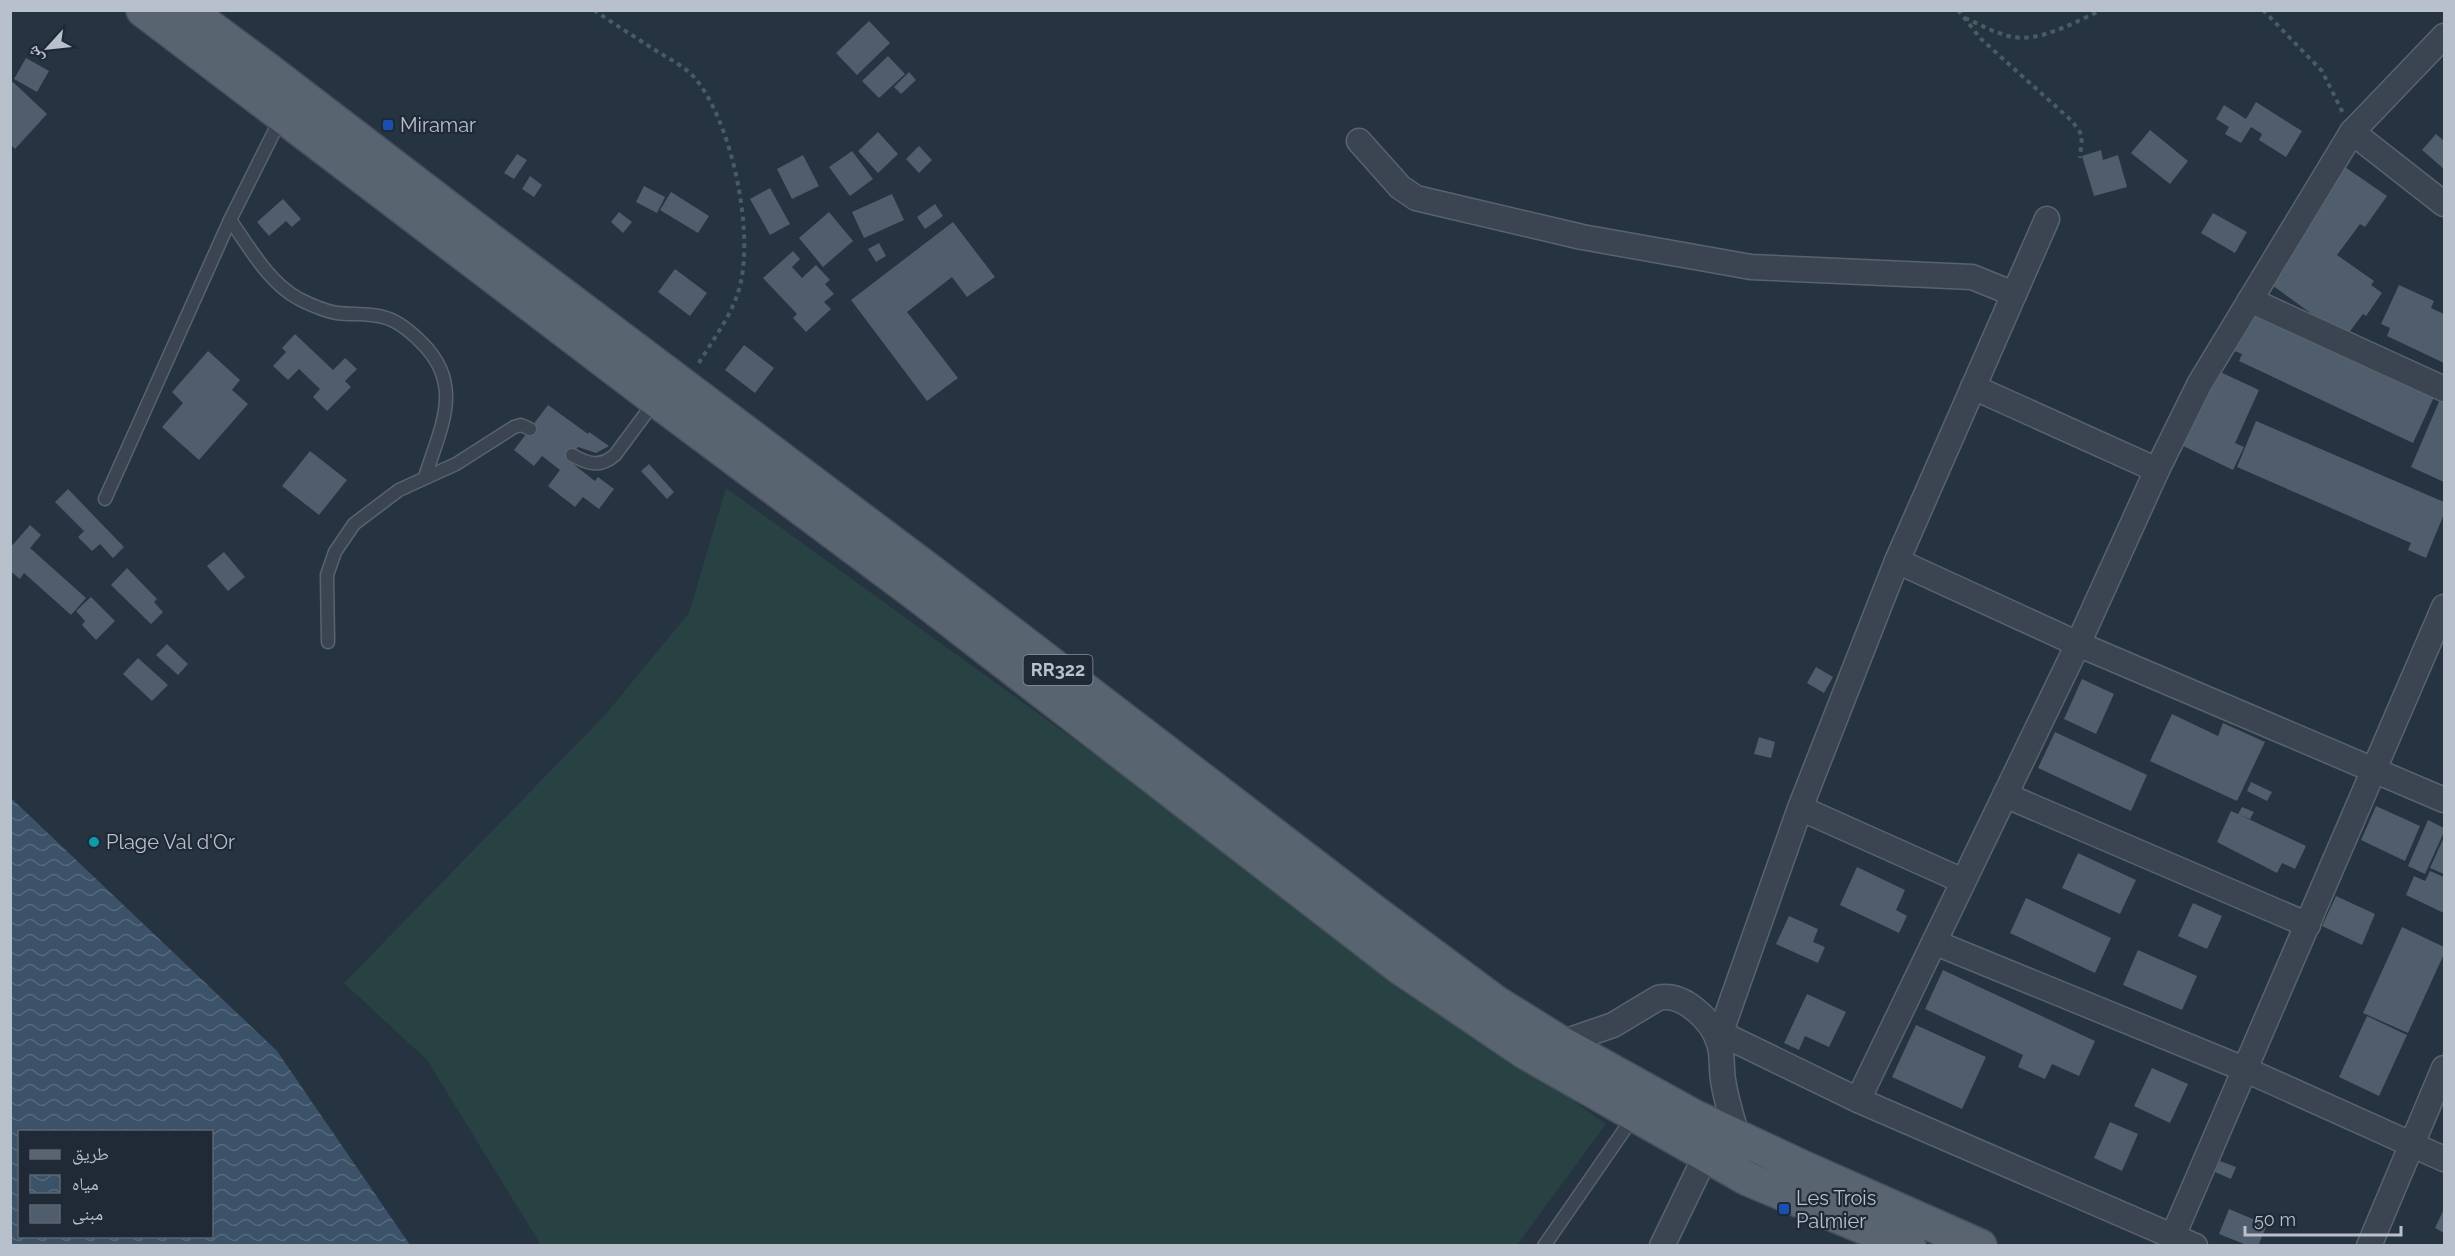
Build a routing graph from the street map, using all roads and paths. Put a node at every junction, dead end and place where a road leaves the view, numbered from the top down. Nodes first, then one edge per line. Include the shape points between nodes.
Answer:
1 (143, 10) edge
2 (187, 10) edge
3 (594, 10) edge
4 (1958, 10) edge
5 (2102, 10) edge
6 (2263, 10) edge
7 (1963, 17) junction
8 (2445, 36) edge
9 (283, 115) junction
10 (2352, 132) junction
11 (1359, 141) dead end
12 (2080, 158) dead end
13 (2445, 204) edge
14 (2047, 219) dead end
15 (230, 220) junction
16 (2014, 294) junction
17 (2250, 300) junction
18 (1973, 387) junction
19 (2445, 389) edge
20 (669, 393) junction
21 (530, 429) dead end
22 (572, 455) dead end
23 (2157, 470) junction
24 (426, 477) junction
25 (105, 499) dead end
26 (1897, 561) junction
27 (2445, 607) edge
28 (328, 642) dead end
29 (2078, 644) junction
30 (2374, 769) junction
31 (2005, 795) junction
32 (2445, 801) edge
33 (1800, 808) junction
34 (1963, 881) junction
35 (2308, 925) junction
36 (1936, 943) junction
37 (1719, 1036) junction
38 (1561, 1043) junction
39 (2445, 1068) edge
40 (2244, 1069) junction
41 (1858, 1100) junction
42 (1635, 1115) junction
43 (1738, 1138) junction
44 (2411, 1145) junction
45 (1706, 1155) junction
46 (2445, 1159) edge
47 (2173, 1236) junction
48 (1544, 1245) edge
49 (1662, 1245) edge
50 (1909, 1245) edge
51 (1980, 1245) edge
52 (2195, 1245) edge
53 (2369, 1245) edge

1 - 9 main road, RR322
2 - 20 main road, RR322 via 264,67
3 - 20 path via 691,74 712,104 738,185 743,219 741,282 728,315
4 - 7 path
5 - 7 path via 2049,32 2022,38
6 - 10 path via 2322,71
7 - 12 path via 1981,39 2072,121 2082,135
8 - 10 street
9 - 15 lane
9 - 20 main road, RR322
10 - 13 street
10 - 17 street
11 - 16 street via 1400,187 1416,198 1549,230 1751,267 1972,277
14 - 16 street
15 - 24 lane via 265,270 298,298 337,313 384,317 431,351 444,375 447,398
15 - 25 lane
16 - 18 street
17 - 19 street
17 - 23 street via 2200,383
18 - 23 street
18 - 26 street
20 - 22 lane via 608,461 588,463
20 - 38 main road, RR322 via 934,574 1445,966
20 - 42 main road, RR322 via 929,603 1398,966 1526,1052
21 - 24 lane via 514,427 456,464
23 - 29 street
24 - 28 lane via 371,510 343,539 327,575
26 - 29 street
26 - 33 street
27 - 30 street
29 - 30 street
29 - 31 street
30 - 32 street
30 - 35 street
31 - 34 street
31 - 35 street
33 - 34 street
33 - 37 street
34 - 36 street
35 - 40 street
36 - 40 street
36 - 41 street
37 - 38 street via 1679,998 1666,996 1613,1025
37 - 41 street
37 - 43 street via 1724,1084
38 - 43 main road, RR322
39 - 44 street
40 - 44 street
40 - 47 street
41 - 47 street
42 - 45 main road, RR322
42 - 48 lane
43 - 51 main road, RR322
44 - 46 street
44 - 53 street
45 - 49 street
45 - 50 main road, RR322 via 1748,1179
47 - 52 street

